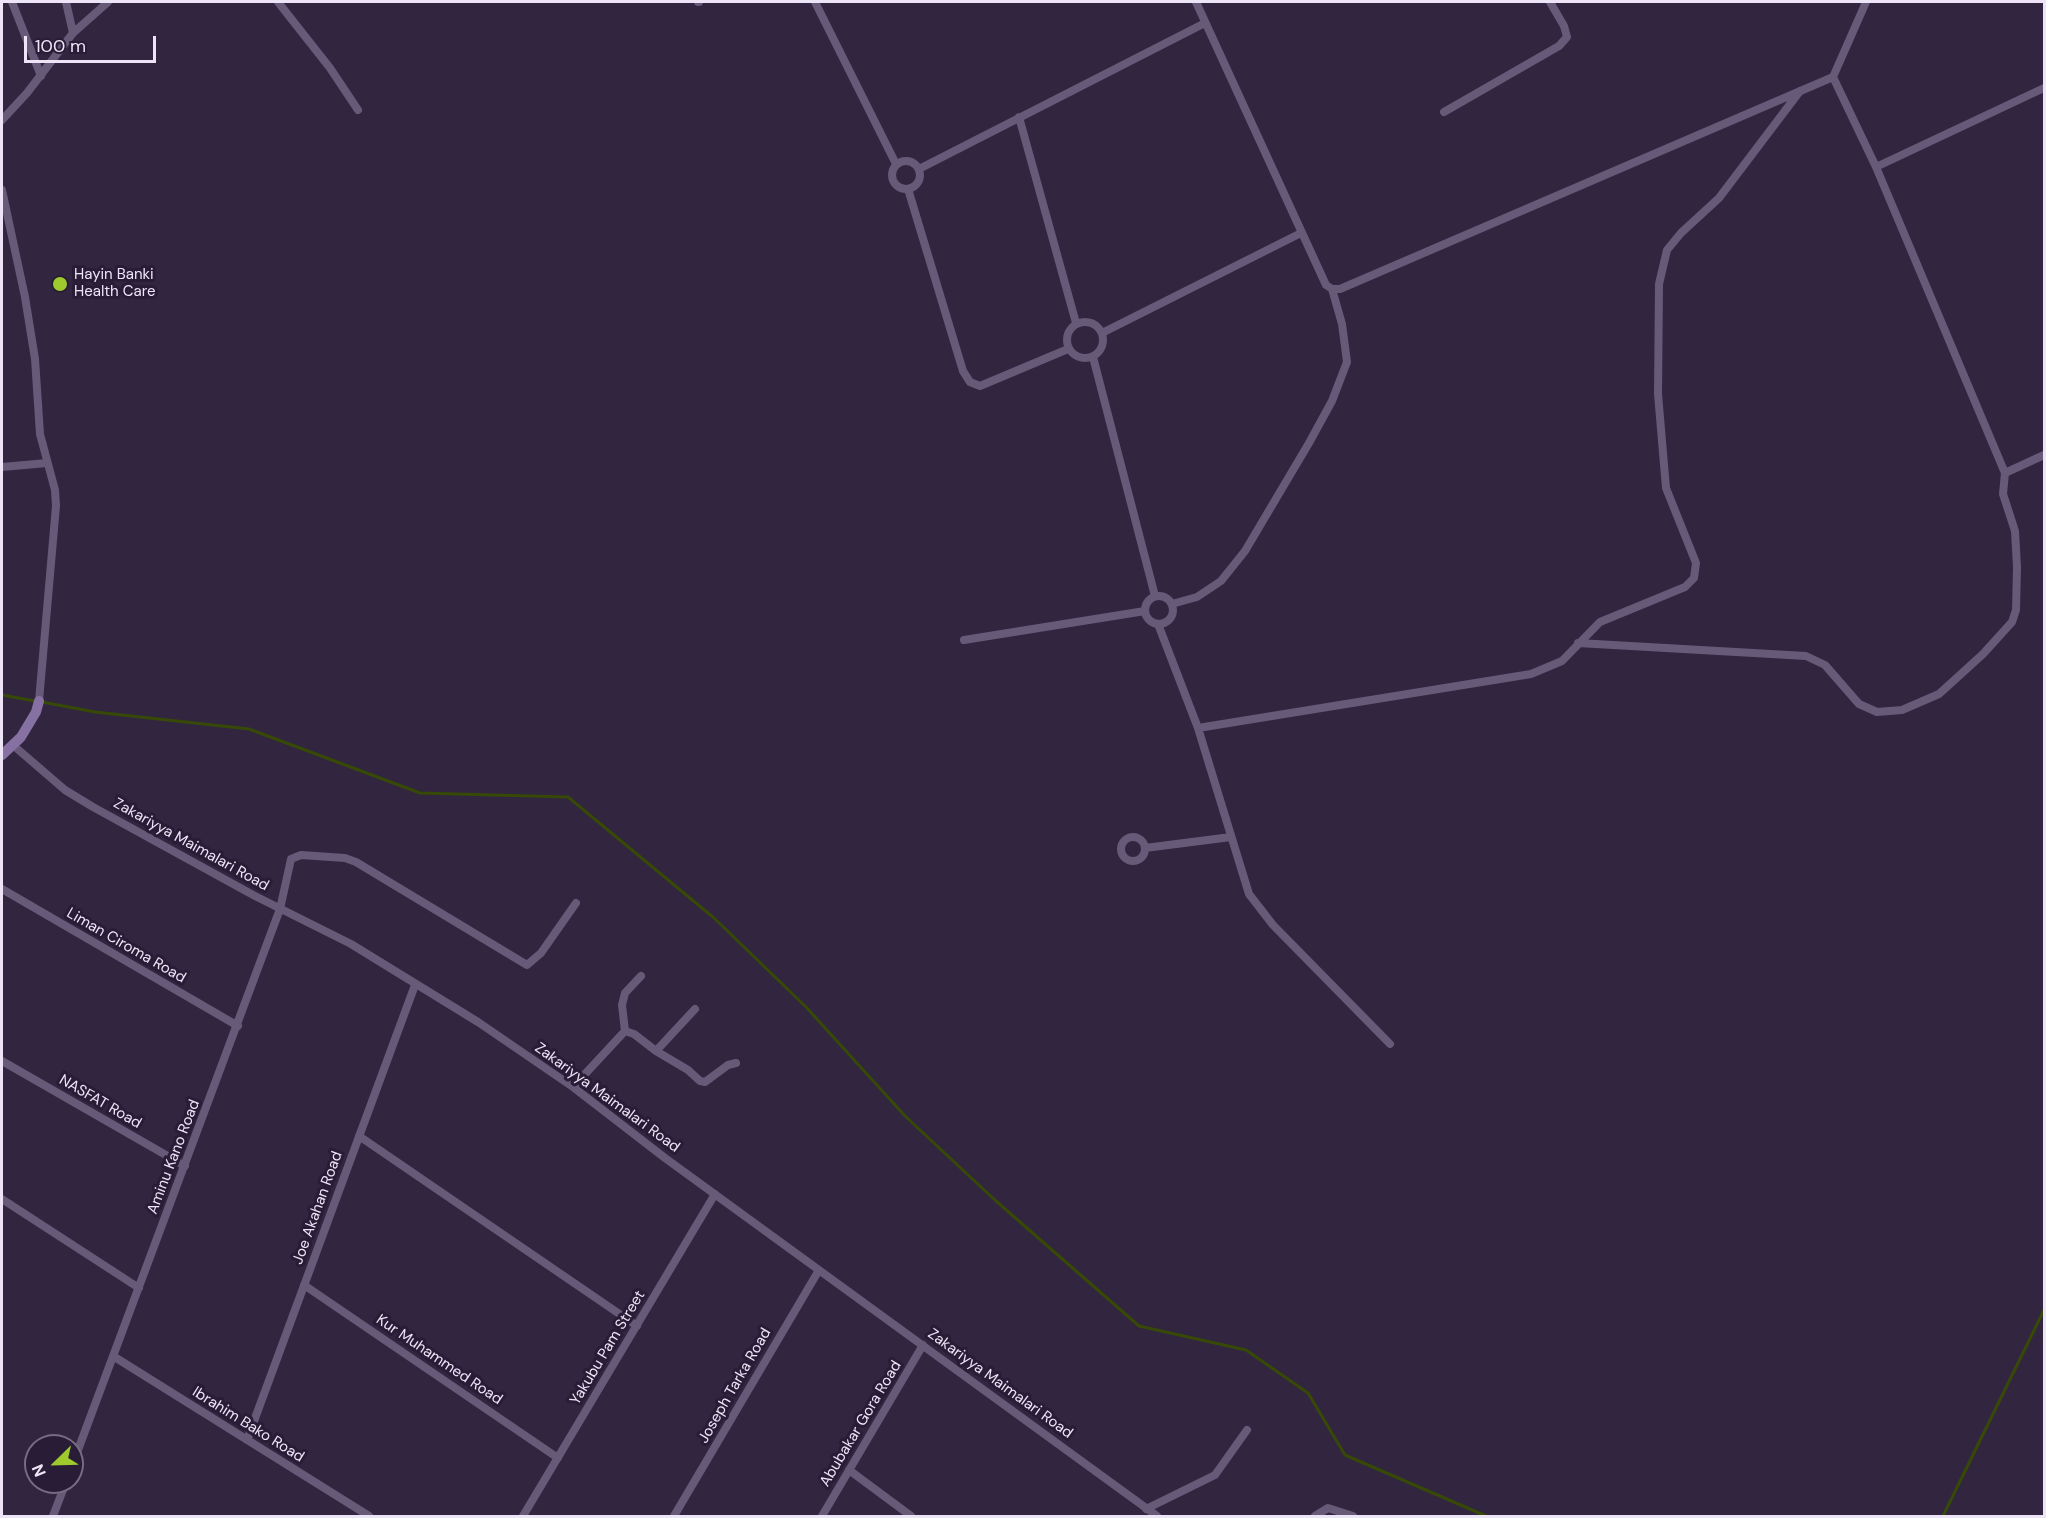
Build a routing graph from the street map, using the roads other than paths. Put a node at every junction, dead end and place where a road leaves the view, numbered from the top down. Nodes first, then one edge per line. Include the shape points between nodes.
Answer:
1 (12, 2) edge
2 (66, 2) edge
3 (108, 2) edge
4 (278, 2) edge
5 (815, 2) edge
6 (1196, 2) edge
7 (1550, 2) edge
8 (1866, 2) edge
9 (1205, 23) junction
10 (73, 33) junction
11 (41, 76) junction
12 (1833, 77) junction
13 (2044, 88) edge
14 (1800, 91) junction
15 (358, 110) dead end
16 (1444, 112) dead end
17 (1019, 117) junction
18 (2, 120) edge
19 (896, 164) junction
20 (1876, 167) junction
21 (919, 169) junction
22 (908, 189) junction
23 (2, 190) edge
24 (1301, 233) junction
25 (1332, 289) junction
26 (1076, 323) junction
27 (1102, 333) junction
28 (1068, 349) junction
29 (1093, 357) junction
30 (2044, 455) edge
31 (47, 463) junction
32 (2, 467) edge
33 (2005, 473) junction
34 (1155, 596) junction
35 (1172, 603) junction
36 (1145, 611) junction
37 (1158, 624) junction
38 (964, 640) dead end
39 (1578, 643) junction
40 (38, 706) joint
41 (1198, 728) junction
42 (14, 746) junction
43 (2, 755) edge
44 (1231, 837) junction
45 (1144, 848) dead end
46 (2, 889) edge
47 (576, 903) dead end
48 (280, 909) junction
49 (641, 976) dead end
50 (415, 985) junction
51 (695, 1009) dead end
52 (238, 1026) junction
53 (625, 1031) junction
54 (1390, 1044) dead end
55 (656, 1051) junction
56 (2, 1061) edge
57 (736, 1064) dead end
58 (573, 1088) junction
59 (359, 1136) junction
60 (185, 1166) junction
61 (715, 1194) junction
62 (2, 1199) edge
63 (819, 1270) junction
64 (304, 1285) junction
65 (139, 1287) junction
66 (637, 1326) junction
67 (923, 1345) junction
68 (113, 1356) junction
69 (1247, 1430) dead end
70 (84, 1434) edge
71 (247, 1440) junction
72 (558, 1458) junction
73 (849, 1470) junction
74 (61, 1494) edge
75 (1146, 1509) junction
76 (53, 1516) edge
77 (369, 1516) edge
78 (523, 1516) edge
79 (674, 1516) edge
80 (822, 1516) edge
81 (911, 1516) edge
82 (1157, 1516) edge
83 (1315, 1516) edge
84 (1353, 1516) edge

1 - 11 street
2 - 10 street
3 - 10 street
4 - 15 street
5 - 19 street
6 - 9 street
7 - 16 street via 1567,37 1559,46
8 - 12 street
9 - 17 street
9 - 24 street
10 - 11 street
11 - 18 street
12 - 14 street
12 - 20 street
13 - 20 street
14 - 25 street via 1340,289
14 - 39 street via 1719,198 1667,250 1659,285 1658,394 1666,488 1696,563 1694,578 1685,587 1600,622
17 - 21 street
17 - 26 street
19 - 21 street via 904,160
19 - 22 street via 891,172 892,181 899,188
20 - 33 street
21 - 22 street via 916,186
22 - 28 street via 963,371 970,382 980,386
23 - 31 street via 25,297 35,358 40,434
24 - 25 street via 1326,285
24 - 27 street
25 - 35 street via 1347,362 1332,401 1245,551 1221,581 1197,597
26 - 27 street via 1091,322
26 - 28 street via 1067,334
27 - 29 street via 1102,346
28 - 29 street via 1084,359
29 - 34 street
30 - 33 street
31 - 32 street
31 - 40 street via 57,506
33 - 39 street via 2003,494 2015,531 2017,567 2012,622 1940,694 1902,710 1877,712 1859,704 1825,665 1806,656
34 - 35 street
34 - 36 street via 1146,604
35 - 37 street via 1169,620
36 - 37 street
36 - 38 street
37 - 41 street
39 - 41 street via 1562,661 1532,674
40 - 42 street
41 - 44 street
42 - 43 street
42 - 48 street, Zakariyya Maimalari Road via 74,795
44 - 45 street
44 - 54 street via 1258,908
46 - 52 street, Liman Ciroma Road
47 - 48 street, Aminu Kano Road via 541,953 527,965 345,858 294,856
48 - 50 street, Zakariyya Maimalari Road via 351,944
48 - 52 street, Aminu Kano Road
49 - 53 street via 626,993 622,1005
50 - 58 street, Zakariyya Maimalari Road via 478,1022
50 - 59 street, Joe Akahan Road
51 - 55 street
52 - 60 street, Aminu Kano Road
53 - 55 street
53 - 58 street
55 - 57 street via 705,1082
56 - 60 street, NASFAT Road
58 - 61 street, Zakariyya Maimalari Road
59 - 64 street, Joe Akahan Road
59 - 66 street
60 - 65 street, Aminu Kano Road
61 - 63 street, Zakariyya Maimalari Road
61 - 66 street, Yakubu Pam Street
62 - 65 street
63 - 67 street, Zakariyya Maimalari Road
63 - 79 street, Joseph Tarka Road
64 - 71 street, Joe Akahan Road
64 - 72 street, Kur Muhammed Road
65 - 68 street, Aminu Kano Road
66 - 72 street, Yakubu Pam Street
67 - 73 street, Abubakar Gora Road
67 - 75 street, Zakariyya Maimalari Road
68 - 70 street, Aminu Kano Road
68 - 71 street, Ibrahim Bako Road
69 - 75 street via 1215,1475
71 - 77 street, Ibrahim Bako Road
72 - 78 street, Yakubu Pam Street
73 - 80 street, Abubakar Gora Road
73 - 81 street
74 - 76 street
75 - 82 street, Zakariyya Maimalari Road
83 - 84 street via 1328,1508

